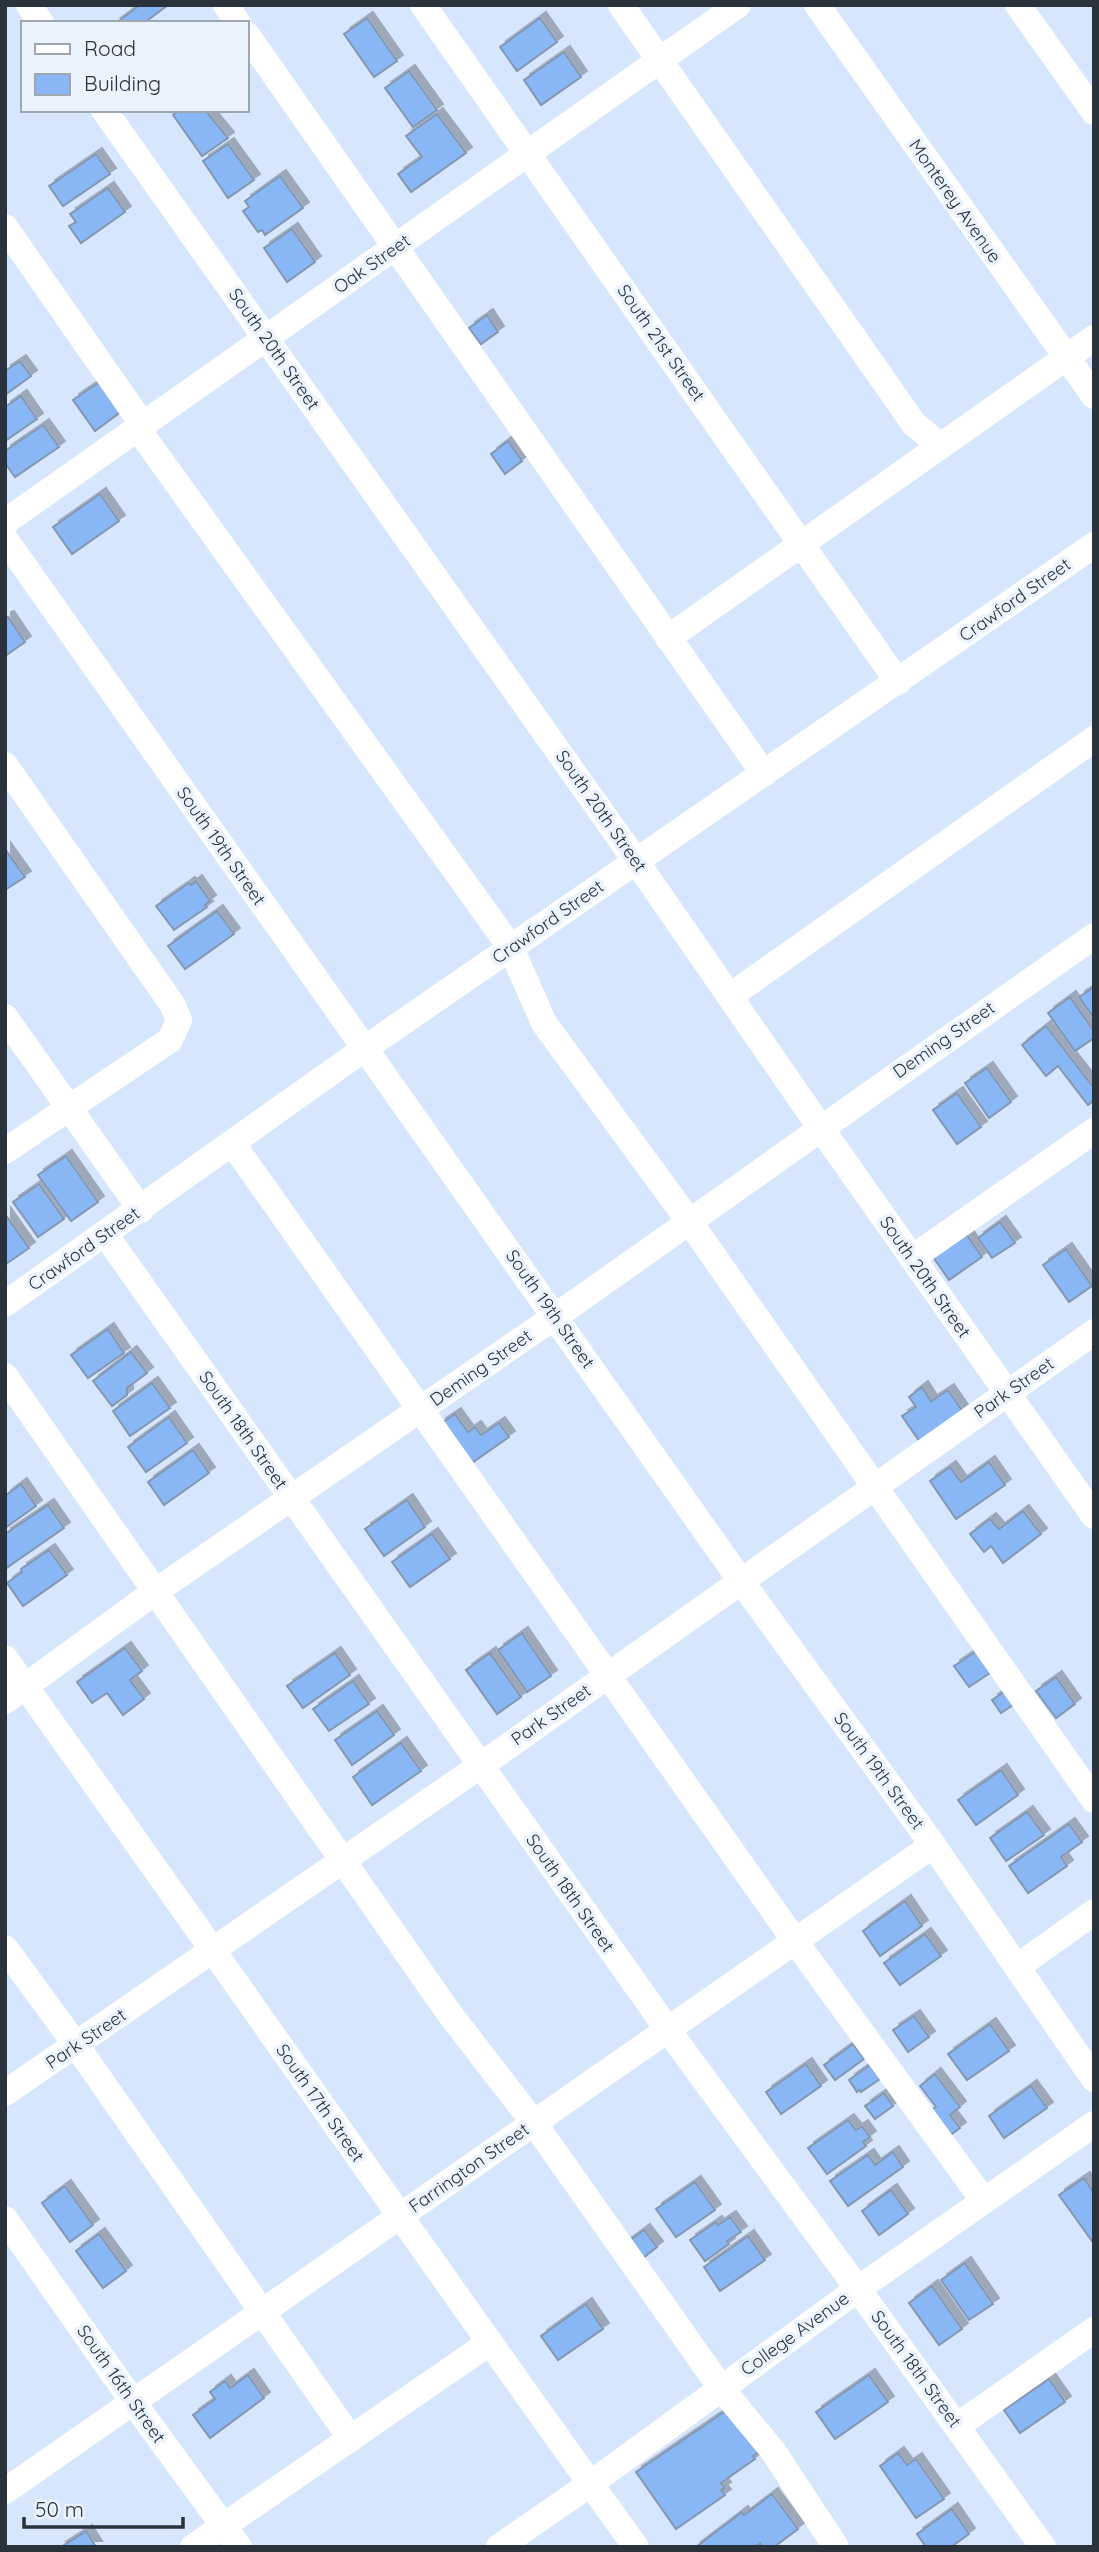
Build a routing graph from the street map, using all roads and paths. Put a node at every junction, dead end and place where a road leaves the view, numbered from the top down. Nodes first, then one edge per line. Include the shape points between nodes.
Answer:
1 (29, 5) edge
2 (226, 5) edge
3 (423, 5) edge
4 (621, 5) edge
5 (738, 5) edge
6 (817, 5) edge
7 (1018, 5) edge
8 (40, 21) edge
9 (237, 21) edge
10 (248, 37) edge
11 (660, 61) junction
12 (105, 112) edge
13 (1094, 112) edge
14 (528, 153) junction
15 (5, 227) edge
16 (395, 249) junction
17 (266, 338) junction
18 (1094, 338) edge
19 (1066, 358) junction
20 (1094, 396) edge
21 (140, 427) junction
22 (941, 446) junction
23 (5, 522) edge
24 (5, 539) edge
25 (801, 544) junction
26 (1094, 545) edge
27 (668, 638) junction
28 (898, 682) junction
29 (1094, 739) edge
30 (5, 765) edge
31 (764, 774) junction
32 (636, 861) junction
33 (1094, 936) edge
34 (511, 948) junction
35 (730, 996) junction
36 (5, 1017) edge
37 (364, 1049) junction
38 (69, 1107) junction
39 (820, 1127) junction
40 (1094, 1131) edge
41 (233, 1144) junction
42 (5, 1151) edge
43 (141, 1210) junction
44 (689, 1221) junction
45 (106, 1234) junction
46 (912, 1258) junction
47 (5, 1304) edge
48 (556, 1316) junction
49 (1094, 1332) edge
50 (5, 1376) edge
51 (1006, 1393) junction
52 (421, 1409) junction
53 (875, 1486) junction
54 (292, 1499) junction
55 (1094, 1516) edge
56 (741, 1581) junction
57 (156, 1591) junction
58 (5, 1658) edge
59 (608, 1675) junction
60 (15, 1693) edge
61 (480, 1766) junction
62 (1094, 1800) edge
63 (933, 1845) junction
64 (344, 1861) junction
65 (1094, 1912) edge
66 (795, 1941) junction
67 (5, 1948) edge
68 (215, 1951) junction
69 (1017, 1967) junction
70 (668, 2030) junction
71 (76, 2045) junction
72 (1094, 2079) edge
73 (5, 2093) edge
74 (534, 2123) junction
75 (1094, 2124) edge
76 (984, 2201) junction
77 (399, 2217) junction
78 (5, 2219) edge
79 (858, 2288) junction
80 (262, 2312) junction
81 (1091, 2339) edge
82 (489, 2343) junction
83 (721, 2388) junction
84 (133, 2402) junction
85 (957, 2426) junction
86 (351, 2439) junction
87 (590, 2484) junction
88 (5, 2491) edge
89 (231, 2536) edge
90 (192, 2547) edge
91 (499, 2547) edge
92 (636, 2547) edge
93 (836, 2547) edge
94 (1043, 2547) edge

1 - 8 street
2 - 9 street
3 - 14 street, South 21st Street
4 - 11 street
5 - 11 street, Oak Street
6 - 19 street, Monterey Avenue
7 - 13 street
10 - 16 street
11 - 14 street, Oak Street
11 - 22 street via 914,424
12 - 17 street, South 20th Street
14 - 16 street, Oak Street
14 - 25 street, South 21st Street
15 - 21 street
16 - 17 street, Oak Street
16 - 27 street
17 - 21 street, Oak Street
17 - 32 street, South 20th Street
18 - 19 street
19 - 20 street, Monterey Avenue
19 - 22 street
21 - 23 street, Oak Street
21 - 34 street
22 - 25 street
24 - 37 street, South 19th Street
25 - 27 street
25 - 28 street, South 21st Street
26 - 28 street, Crawford Street
27 - 31 street
28 - 31 street, Crawford Street
29 - 35 street
30 - 38 street via 180,1020 170,1041
31 - 32 street, Crawford Street
32 - 34 street, Crawford Street
32 - 35 street, South 20th Street
33 - 39 street, Deming Street
34 - 37 street, Crawford Street
34 - 44 street via 544,1023
35 - 39 street, South 20th Street
36 - 38 street
37 - 41 street, Crawford Street
37 - 48 street, South 19th Street
38 - 42 street
38 - 43 street
39 - 44 street, Deming Street
39 - 46 street, South 20th Street
40 - 46 street
41 - 43 street, Crawford Street
41 - 52 street
43 - 45 street, Crawford Street
44 - 48 street, Deming Street
44 - 53 street
45 - 47 street, Crawford Street
45 - 54 street, South 18th Street
46 - 51 street, South 20th Street
48 - 52 street, Deming Street
48 - 56 street, South 19th Street
49 - 51 street, Park Street
50 - 57 street
51 - 53 street, Park Street
51 - 55 street, South 20th Street
52 - 54 street, Deming Street
52 - 59 street
53 - 56 street, Park Street
53 - 62 street
54 - 57 street, Deming Street
54 - 61 street, South 18th Street
56 - 59 street, Park Street
56 - 63 street, South 19th Street
57 - 60 street, Deming Street
57 - 64 street
58 - 60 street, South 17th Street
59 - 61 street, Park Street
59 - 66 street
60 - 68 street, South 17th Street
61 - 64 street, Park Street
61 - 70 street, South 18th Street
63 - 66 street, Farrington Street
63 - 69 street, South 19th Street
64 - 68 street, Park Street
64 - 74 street via 449,2013
65 - 69 street
66 - 70 street, Farrington Street
66 - 76 street
67 - 71 street
68 - 71 street, Park Street
68 - 77 street, South 17th Street
69 - 72 street, South 19th Street
70 - 74 street, Farrington Street
70 - 79 street, South 18th Street
71 - 73 street, Park Street
71 - 80 street
74 - 77 street, Farrington Street
74 - 83 street
75 - 76 street, College Avenue
76 - 79 street, College Avenue
77 - 80 street, Farrington Street
77 - 82 street, South 17th Street
78 - 84 street, South 16th Street
79 - 83 street, College Avenue
79 - 85 street, South 18th Street
80 - 84 street, Farrington Street
80 - 86 street
81 - 85 street
82 - 86 street
82 - 87 street, South 17th Street
83 - 87 street, College Avenue
83 - 93 street via 774,2451
84 - 88 street, Farrington Street
84 - 89 street, South 16th Street
85 - 94 street, South 18th Street
86 - 89 street
87 - 91 street, College Avenue
87 - 92 street, South 17th Street
89 - 90 street

